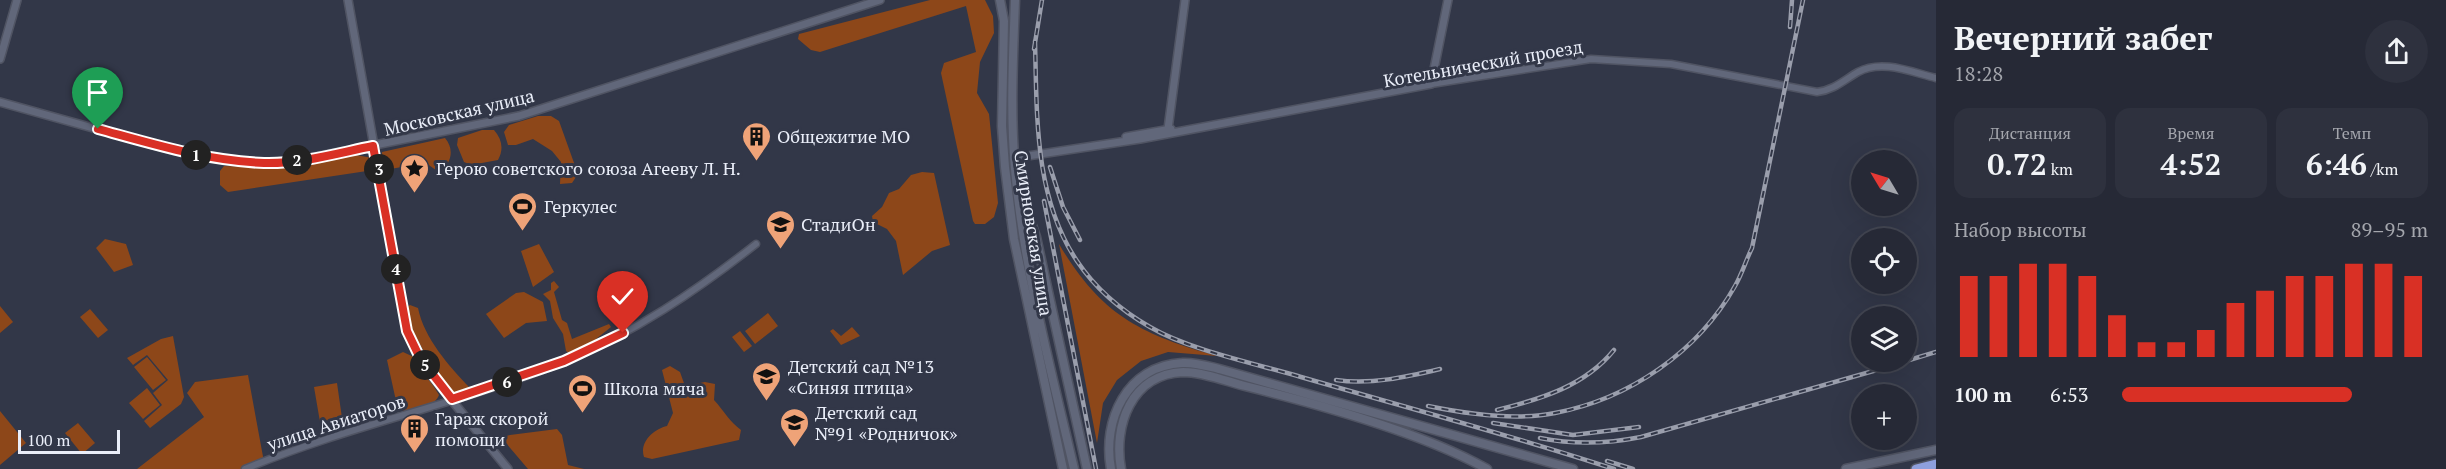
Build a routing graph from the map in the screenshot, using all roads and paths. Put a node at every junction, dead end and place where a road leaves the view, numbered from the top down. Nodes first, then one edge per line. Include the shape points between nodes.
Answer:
1 (17, 0) edge
2 (348, 0) edge
3 (880, 0) edge
4 (1000, 0) edge
5 (1015, 0) edge
6 (1185, 0) edge
7 (1448, 0) edge
8 (0, 59) edge
9 (1936, 78) edge
10 (1431, 84) junction
11 (0, 102) edge
12 (1207, 126) junction
13 (1168, 129) junction
14 (1097, 145) junction
15 (373, 146) junction
16 (1014, 158) junction
17 (1016, 182) junction
18 (756, 244) dead end
19 (452, 399) junction
20 (1936, 450) edge
21 (1936, 464) edge
22 (245, 469) edge
23 (508, 469) edge
24 (1063, 469) edge
25 (1074, 469) edge
26 (1087, 469) edge
27 (1111, 469) edge
28 (1121, 469) edge
29 (1487, 469) edge
30 (1573, 469) edge
31 (1846, 469) edge
32 (1916, 469) edge

1 - 8 street
2 - 15 street
3 - 15 street, Московская улица via 519,116
4 - 24 main road, Смирновская улица via 1004,21 1003,150 1014,239
5 - 16 main road, Смирновская улица
6 - 13 street
7 - 10 street
9 - 10 street, Котельнический проезд via 1873,66 1830,91 1817,92 1671,64 1591,59
10 - 12 street, Котельнический проезд
11 - 15 street, Московская улица via 213,158 266,163
12 - 13 street, Котельнический проезд
12 - 14 street, Котельнический проезд
13 - 14 street, Котельнический проезд
14 - 16 street, Котельнический проезд
15 - 19 street via 407,331 420,358
16 - 17 main road, Смирновская улица
17 - 25 main road, Смирновская улица via 1026,249
17 - 26 main road via 1036,237
18 - 19 street, улица Авиаторов via 694,292 633,329 564,361
19 - 22 street, улица Авиаторов
19 - 23 street
20 - 31 main road
21 - 32 highway
27 - 30 main road via 1109,428 1119,402 1139,379 1166,365 1184,362
28 - 29 main road via 1119,430 1128,405 1156,379 1184,372 1263,390 1359,419 1414,437

